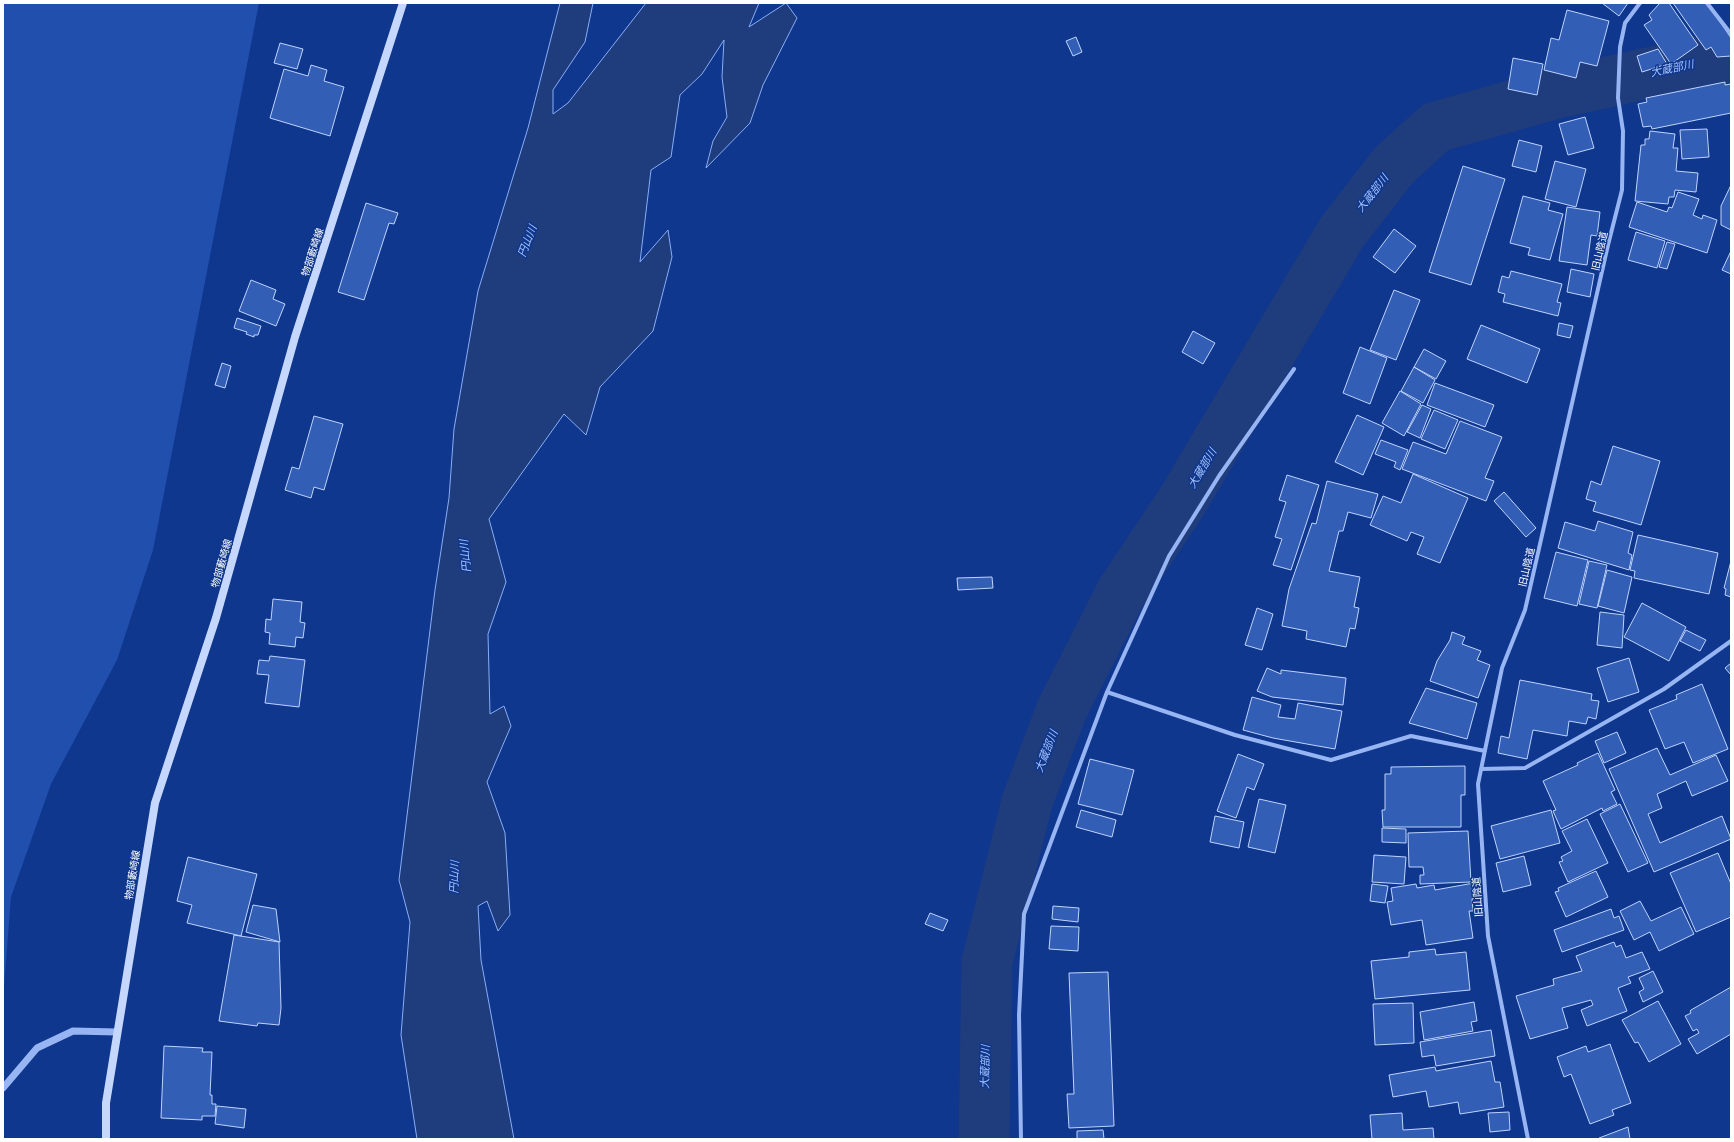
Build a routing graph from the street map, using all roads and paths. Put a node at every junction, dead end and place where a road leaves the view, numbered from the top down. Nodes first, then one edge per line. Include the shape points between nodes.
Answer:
1 (403, 3) edge
2 (1640, 3) edge
3 (1707, 3) edge
4 (1731, 34) edge
5 (1294, 369) dead end
6 (1731, 641) edge
7 (1107, 692) junction
8 (1485, 751) junction
9 (1481, 769) junction
10 (117, 1032) junction
11 (3, 1088) edge
12 (106, 1139) edge
13 (1021, 1139) edge
14 (1528, 1139) edge

1 - 10 main road, 物部藪崎線 via 295,336 216,618 154,803
2 - 8 street, 旧山陰道 via 1625,23 1620,47 1618,98 1623,131 1622,190 1525,610 1502,668
3 - 4 street
5 - 7 street via 1219,476 1169,556
6 - 9 street via 1664,689 1525,768
7 - 8 street via 1235,734 1331,760 1411,736
7 - 13 street via 1024,914 1019,1015
8 - 9 street, 旧山陰道
9 - 14 street, 旧山陰道 via 1478,784 1488,936
10 - 11 street via 73,1031 37,1048
10 - 12 main road, 物部藪崎線 via 106,1103

